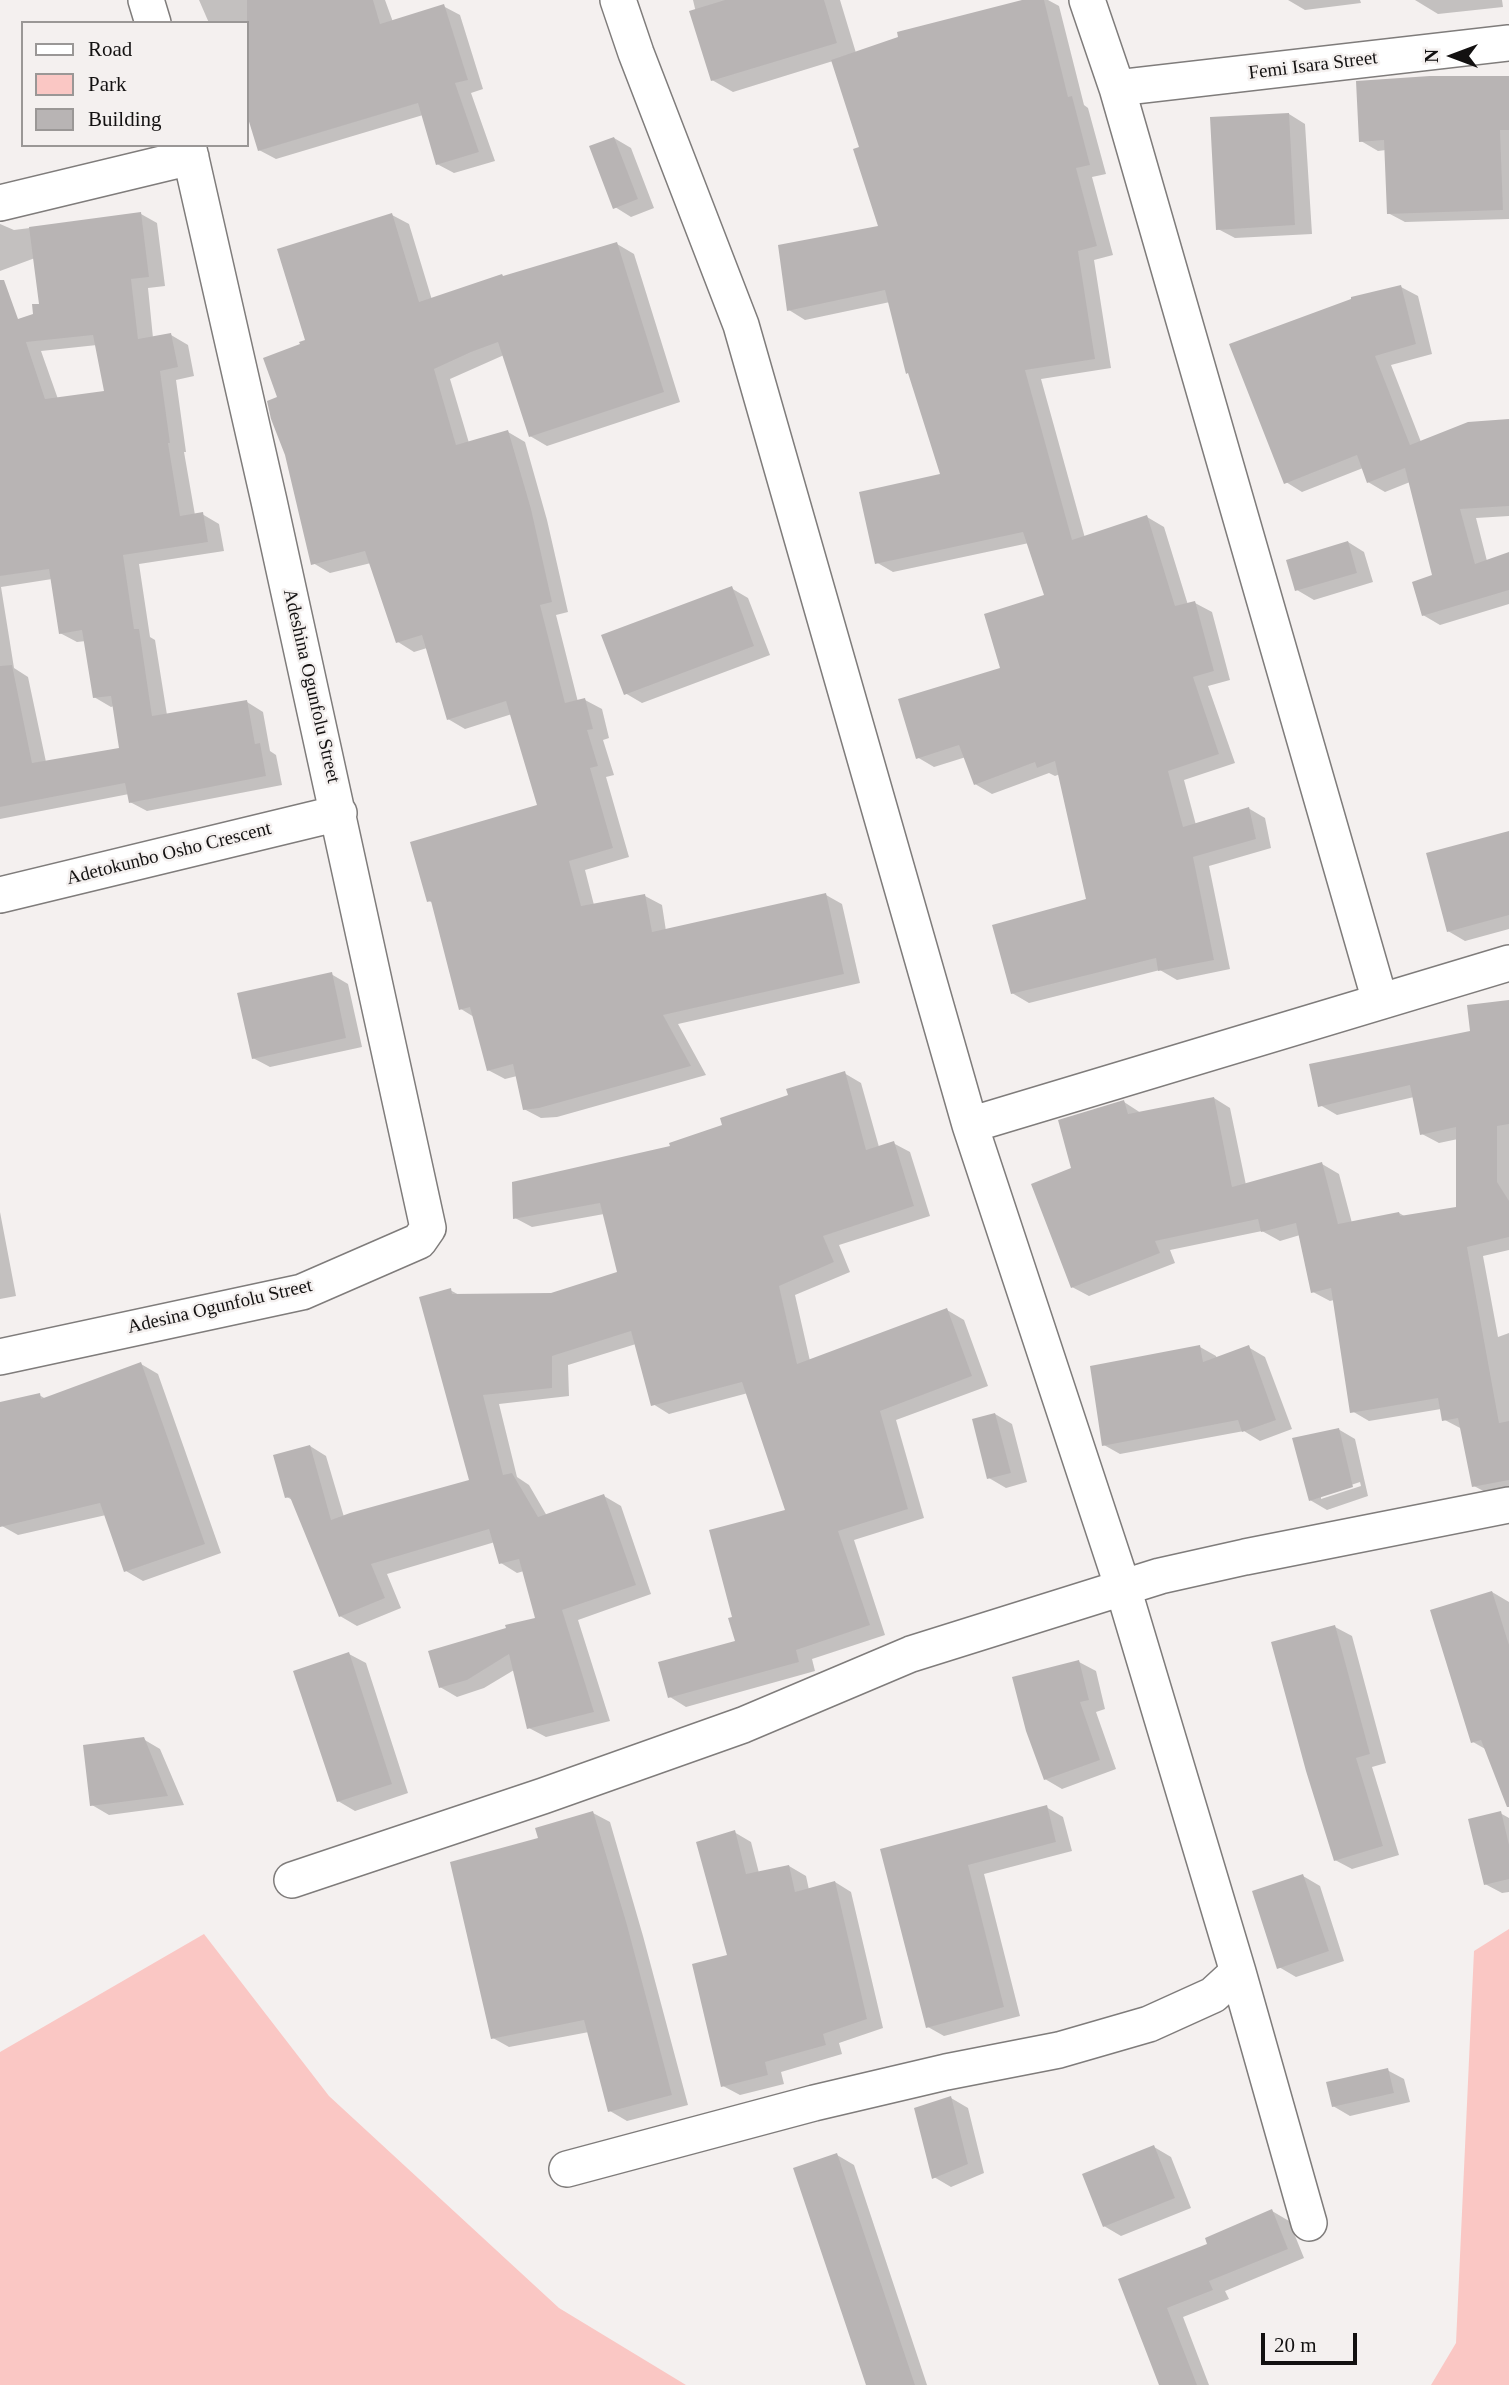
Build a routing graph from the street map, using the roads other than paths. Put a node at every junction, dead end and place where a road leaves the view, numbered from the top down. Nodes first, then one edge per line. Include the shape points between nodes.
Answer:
1 (146, 0) edge
2 (618, 0) edge
3 (1087, 0) edge
4 (152, 21) edge
5 (1509, 43) edge
6 (1117, 88) junction
7 (189, 151) edge
8 (0, 203) edge
9 (339, 813) junction
10 (0, 895) edge
11 (1509, 963) edge
12 (1380, 1001) junction
13 (970, 1125) junction
14 (428, 1228) joint
15 (0, 1357) edge
16 (1509, 1505) edge
17 (1123, 1588) junction
18 (292, 1880) dead end
19 (1238, 1972) junction
20 (567, 2169) dead end
21 (1309, 2223) dead end

1 - 4 street
2 - 13 street via 741,325
3 - 6 street
5 - 6 street, Femi Isara Street
6 - 12 street
7 - 8 street
7 - 9 street, Adeshina Ogunfolu Street
9 - 10 street, Adetokunbo Osho Crescent
9 - 14 street, Adeshina Ogunfolu Street
11 - 12 street
12 - 13 street
13 - 17 street
14 - 15 street, Adesina Ogunfolu Street via 419,1241 302,1292
16 - 17 street via 1245,1557
17 - 18 street via 911,1654 743,1725
17 - 19 street
19 - 20 street via 1213,1995 1137,2028 1059,2050 814,2103
19 - 21 street

